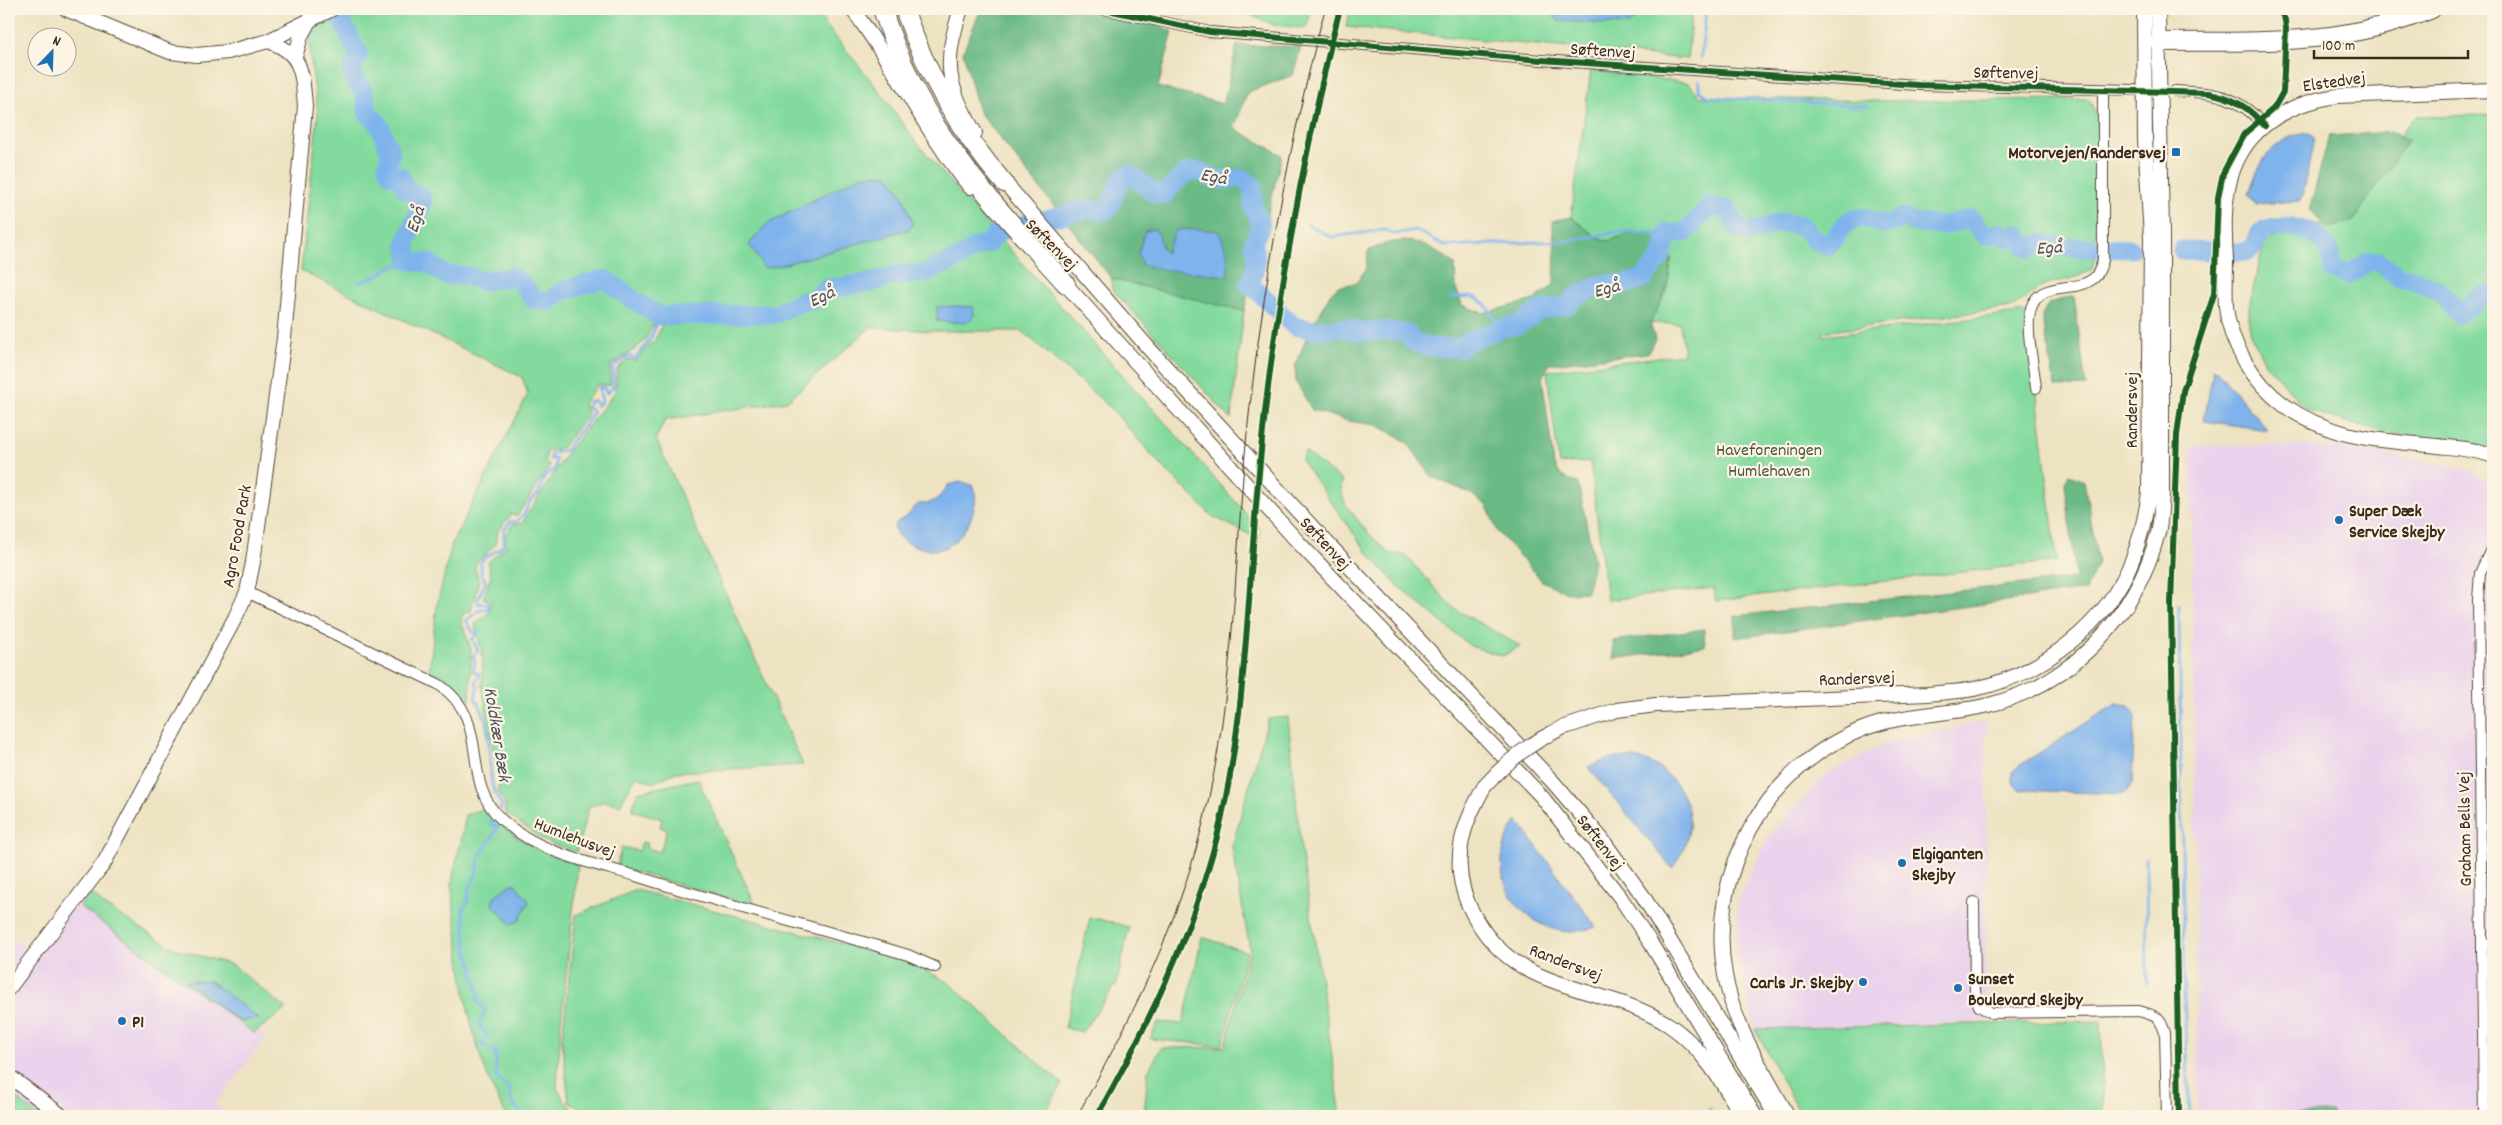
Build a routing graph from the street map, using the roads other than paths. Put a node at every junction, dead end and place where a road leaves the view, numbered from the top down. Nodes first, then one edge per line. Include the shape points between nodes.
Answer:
1 (66, 9) edge
2 (332, 9) edge
3 (852, 9) edge
4 (882, 9) edge
5 (904, 9) edge
6 (961, 9) edge
7 (1103, 9) edge
8 (2144, 9) edge
9 (2158, 9) edge
10 (2432, 9) edge
11 (308, 23) junction
12 (268, 41) junction
13 (2152, 42) junction
14 (295, 57) junction
15 (2103, 90) junction
16 (2135, 90) dead end
17 (2493, 90) edge
18 (2175, 91) dead end
19 (2264, 126) junction
20 (1004, 184) junction
21 (981, 193) junction
22 (1066, 284) joint
23 (2036, 388) dead end
24 (2493, 456) edge
25 (2493, 544) edge
26 (247, 592) junction
27 (1974, 902) dead end
28 (2482, 944) junction
29 (2493, 945) edge
30 (935, 967) dead end
31 (9, 988) edge
32 (9, 1076) edge
33 (62, 1116) edge
34 (1742, 1116) edge
35 (1755, 1116) edge
36 (1776, 1116) edge
37 (1788, 1116) edge
38 (2167, 1116) edge
39 (2484, 1116) edge

1 - 12 main road via 170,52 198,55 228,52
2 - 11 main road
3 - 21 main road via 884,53 934,139
4 - 21 highway via 925,108
5 - 20 highway via 936,87 965,133
6 - 20 main road, Søftenvej via 950,48 950,78 961,108
7 - 15 street, Søftenvej via 1210,32 1541,60 1918,85
8 - 13 main road, Randersvej
9 - 13 main road, Randersvej
10 - 13 highway via 2361,32 2316,39
11 - 12 main road
11 - 14 main road
12 - 14 main road
13 - 34 main road, Randersvej, bridge via 2145,139 2151,237 2149,492 2132,560 2100,613 2078,635 2043,661 1999,682 1973,689 1928,694 1656,705 1617,710 1562,728 1520,751 1484,787 1471,812 1462,841 1461,875 1468,906 1486,936 1508,959 1534,974 1636,1008 1671,1026 1711,1067
13 - 37 main road, Randersvej via 2162,233 2162,494 2158,531 2147,567 2128,604 2100,641 2062,672 2034,689 1989,705 1895,719 1862,729 1794,772 1765,805 1740,850 1725,895 1721,937 1725,976 1738,1023
14 - 26 main road, Agro Food Park via 304,91 304,132 284,338 254,562
15 - 16 street, Søftenvej
15 - 23 street via 2103,260 2095,277 2085,283 2058,287 2038,296 2032,305 2029,320
17 - 19 main road, Elstedvej via 2337,96 2291,107
18 - 19 street via 2222,95 2248,108
19 - 24 main road, Elstedvej via 2244,148 2230,181 2226,208 2226,308 2234,340 2251,373 2282,404 2312,424 2347,436
20 - 36 main road, Søftenvej via 1300,514 1554,782 1601,838 1644,896
21 - 22 highway
22 - 35 main road, Søftenvej via 1299,542 1542,797 1620,897
25 - 28 street, Graham Bells Vej via 2480,573 2478,600
26 - 30 street, Humlehusvej via 451,692 468,716 483,794 494,812 520,833 576,858 908,955
26 - 31 main road, Agro Food Park via 104,863
27 - 38 street via 1975,992 1979,1006 1992,1013 2139,1011 2154,1015 2162,1022 2165,1034
28 - 29 street
28 - 39 street, Graham Bells Vej
32 - 33 main road

